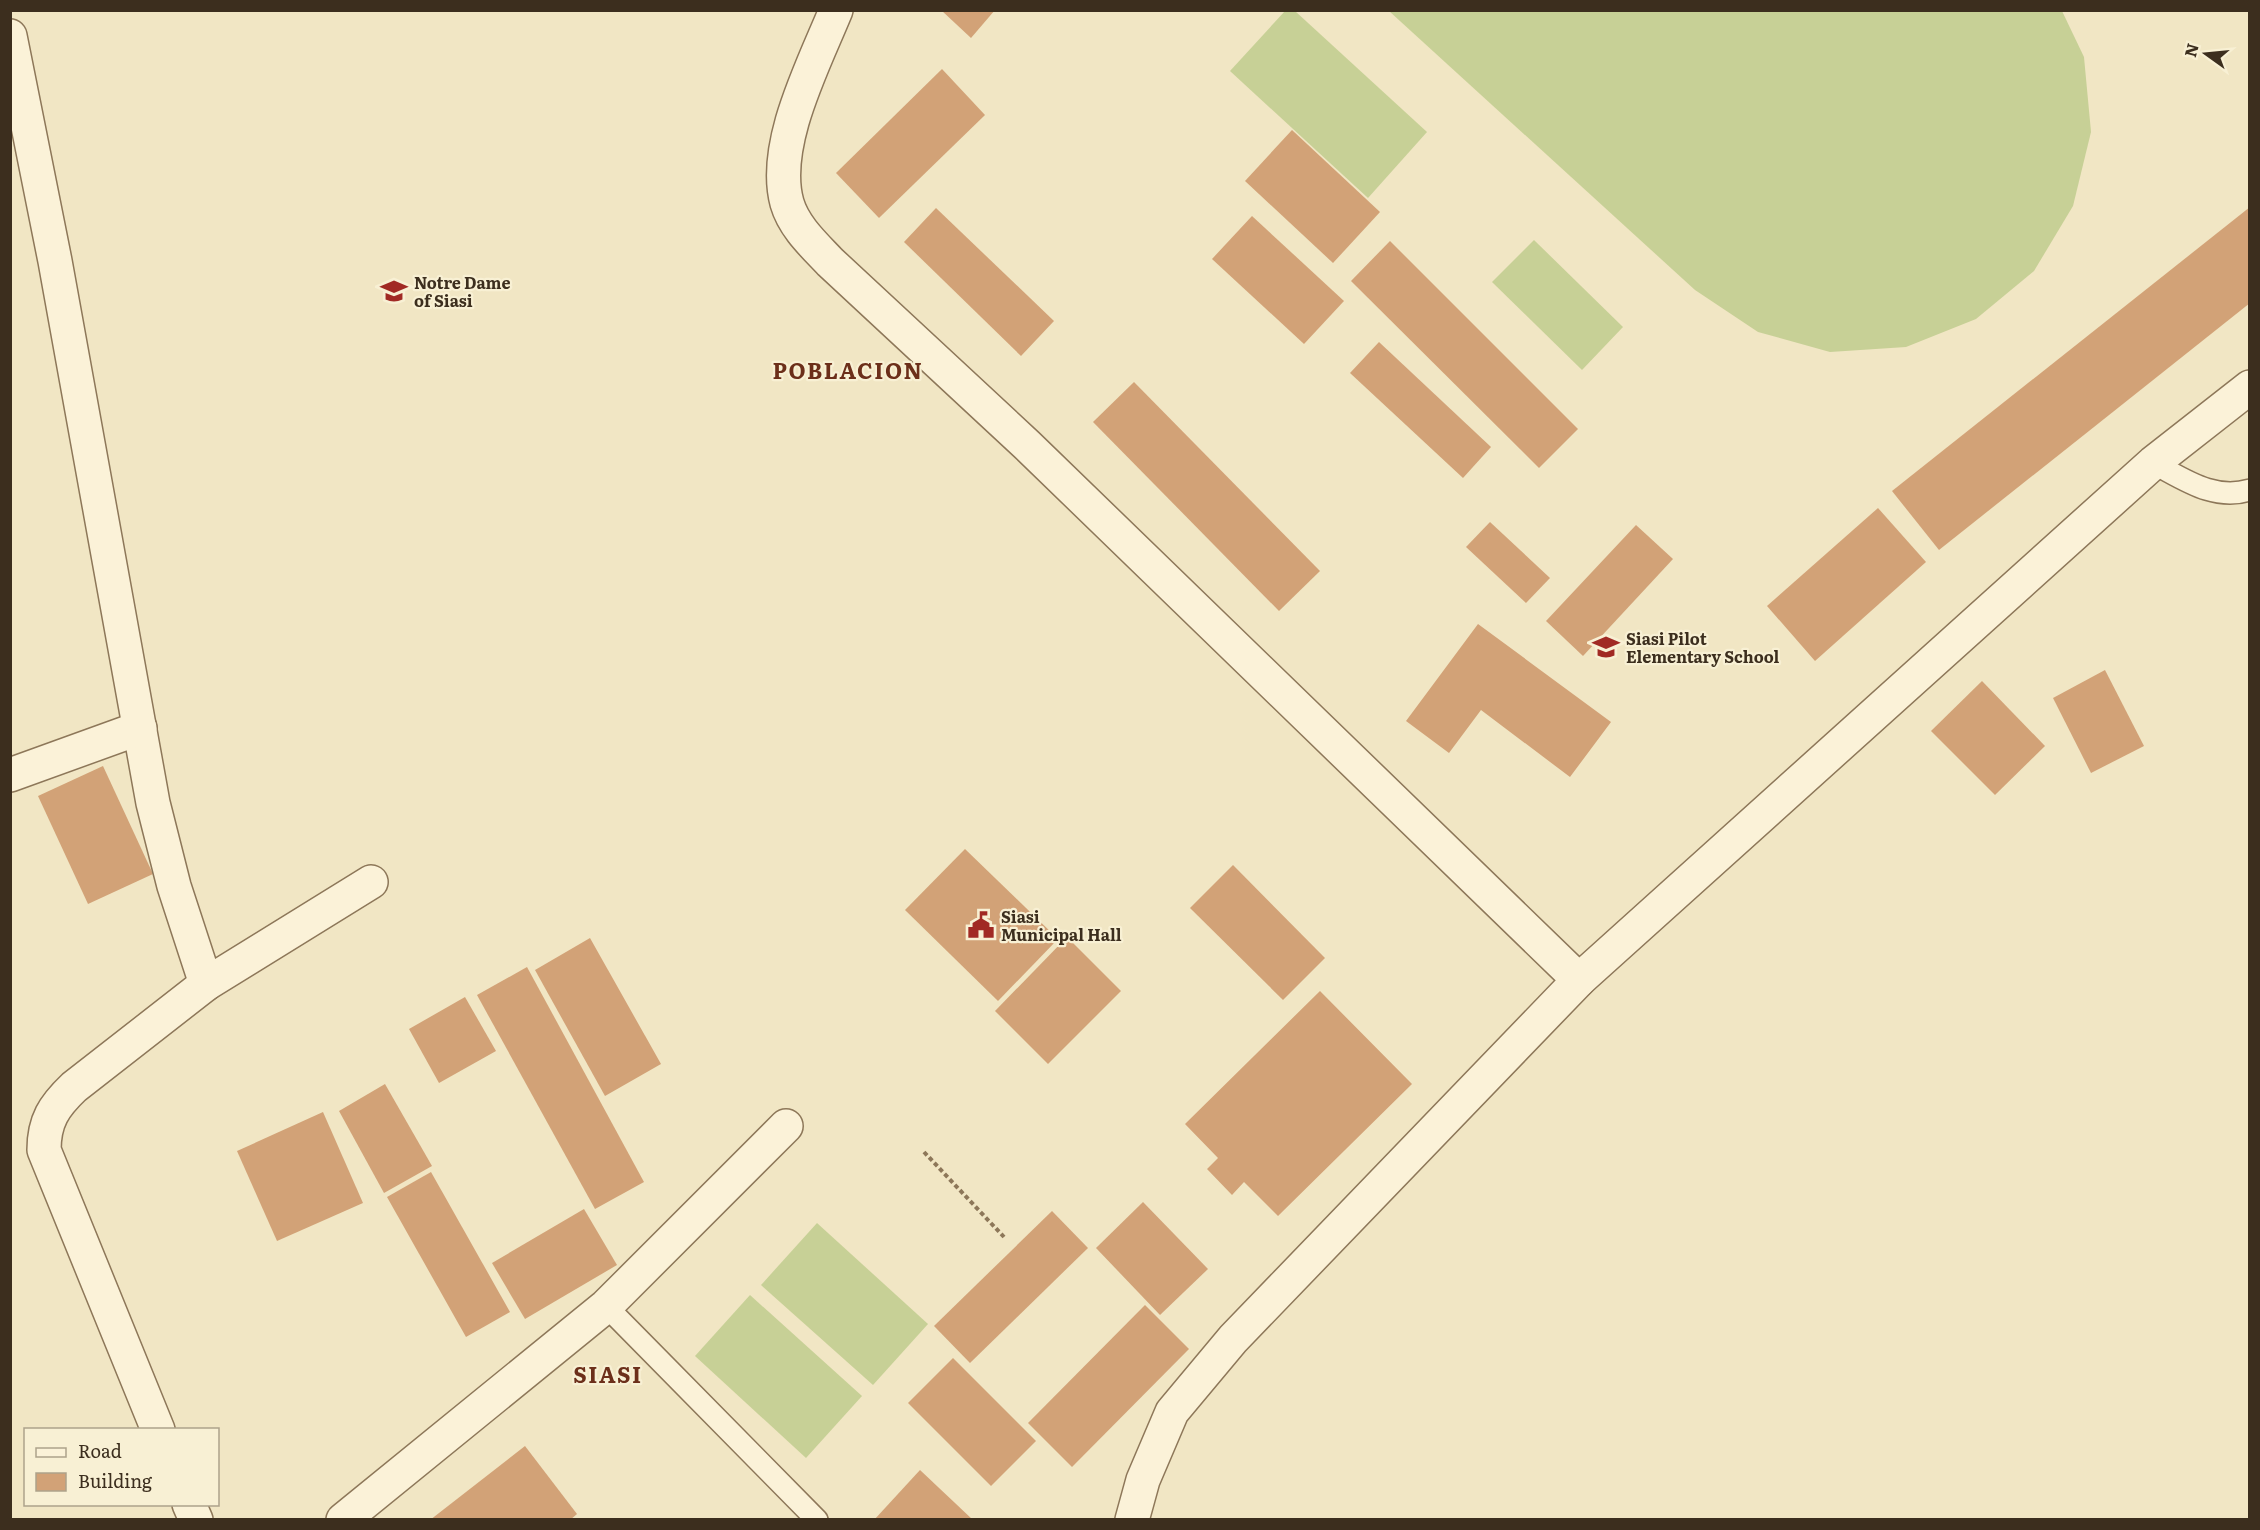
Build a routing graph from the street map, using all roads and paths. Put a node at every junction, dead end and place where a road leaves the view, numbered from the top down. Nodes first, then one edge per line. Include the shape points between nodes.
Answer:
1 (836, 10) edge
2 (10, 36) edge
3 (2250, 387) edge
4 (2153, 463) junction
5 (2250, 490) edge
6 (140, 728) junction
7 (10, 775) edge
8 (371, 882) dead end
9 (1579, 980) junction
10 (206, 984) junction
11 (786, 1126) dead end
12 (924, 1152) dead end
13 (1004, 1237) dead end
14 (606, 1306) junction
15 (157, 1428) edge
16 (190, 1506) edge
17 (196, 1520) edge
18 (343, 1520) edge
19 (817, 1520) edge
20 (1132, 1520) edge

1 - 9 street via 788,137 784,175 787,204 801,231
2 - 6 street
3 - 4 street
4 - 5 lane via 2207,491
4 - 9 street
6 - 7 street
6 - 10 street via 153,803
8 - 10 street
9 - 20 street via 1233,1339 1172,1412 1143,1480
10 - 15 street via 74,1086 57,1104 44,1135 44,1150
11 - 14 street
12 - 13 path
14 - 18 street
14 - 19 lane
16 - 17 street

